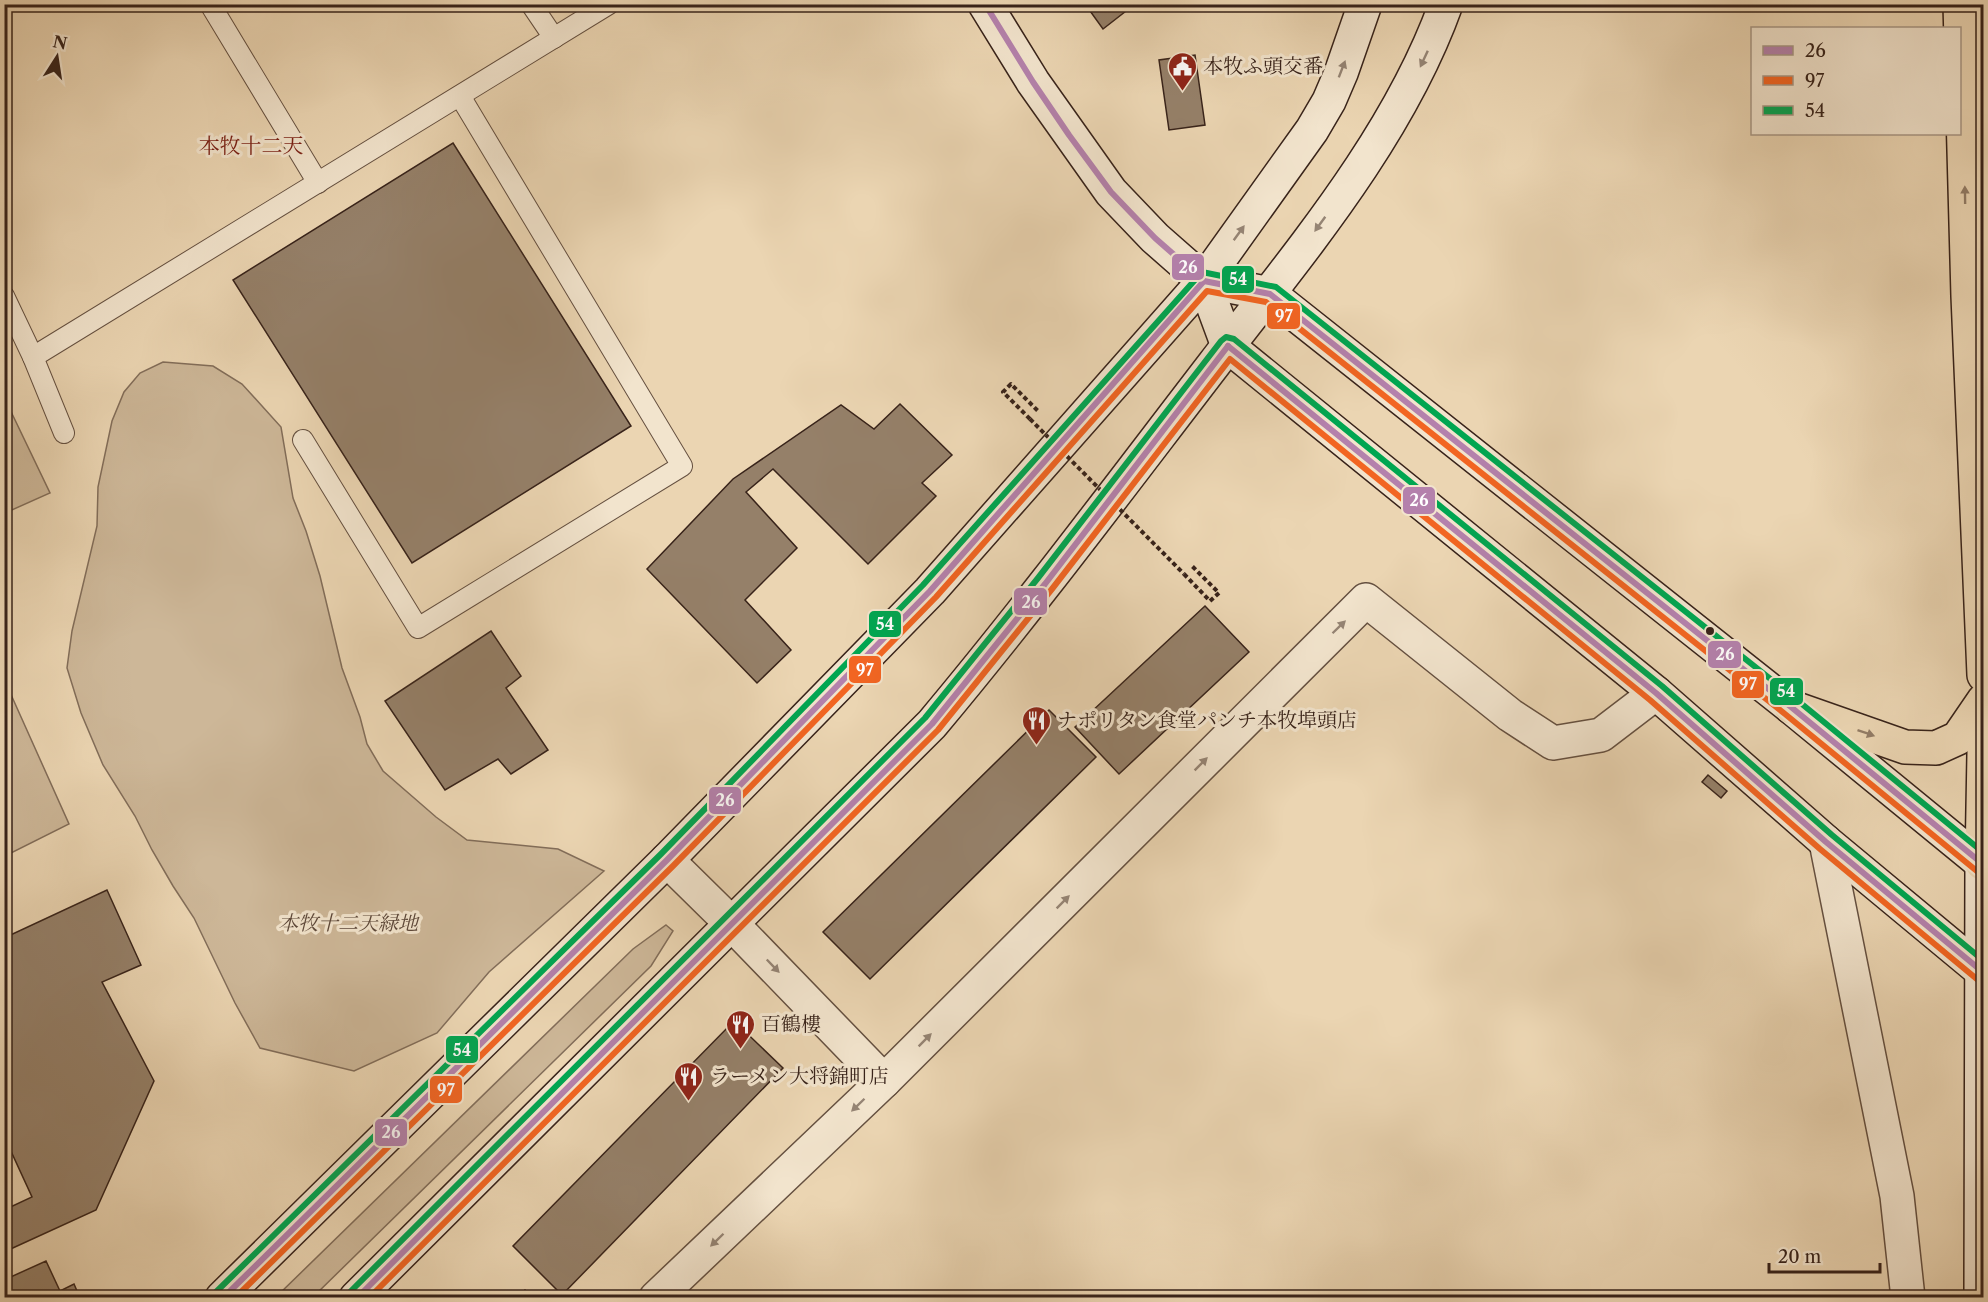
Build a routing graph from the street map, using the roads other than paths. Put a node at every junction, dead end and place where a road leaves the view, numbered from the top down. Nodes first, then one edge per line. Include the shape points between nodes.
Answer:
1 (210, 4) edge
2 (531, 4) edge
3 (609, 4) edge
4 (985, 4) edge
5 (1365, 4) edge
6 (1446, 4) edge
7 (1960, 4) edge
8 (1961, 27) edge
9 (554, 38) junction
10 (1961, 40) edge
11 (460, 96) junction
12 (318, 183) junction
13 (1204, 281) junction
14 (1270, 294) junction
15 (4, 296) edge
16 (1228, 346) junction
17 (33, 357) junction
18 (64, 433) dead end
19 (303, 440) dead end
20 (1983, 675) edge
21 (1656, 693) junction
22 (1983, 700) edge
23 (1791, 707) junction
24 (1983, 753) edge
25 (1826, 843) junction
26 (667, 860) junction
27 (1982, 864) edge
28 (732, 924) junction
29 (1983, 973) edge
30 (884, 1081) junction
31 (222, 1298) edge
32 (356, 1298) edge
33 (656, 1298) edge
34 (1908, 1298) edge
35 (1981, 1298) edge

1 - 12 lane
2 - 9 lane
3 - 9 lane
4 - 13 street via 1039,91 1111,192
13 -> 5 street via 1329,101
6 -> 14 street via 1418,71 1393,117
8 -> 7 highway
9 - 11 lane
20 -> 10 highway
11 - 12 lane
11 - 19 lane via 682,466 418,628
12 - 17 lane
13 - 14 street
13 - 16 street
13 - 26 street via 930,591
14 - 16 street
14 - 23 street
15 - 17 lane
16 - 21 street
16 - 28 street via 1042,589 932,724
17 - 18 lane
21 - 25 street
30 -> 21 street via 1366,600 1510,715 1553,743 1601,735
23 -> 22 highway via 1905,747 1936,748 1958,738
23 - 27 street
24 - 27 highway
25 - 29 street
25 - 34 street via 1897,1196
26 - 28 street
26 - 31 street
27 - 29 street
28 -> 30 street
28 - 32 street
29 - 35 street
30 -> 33 street

